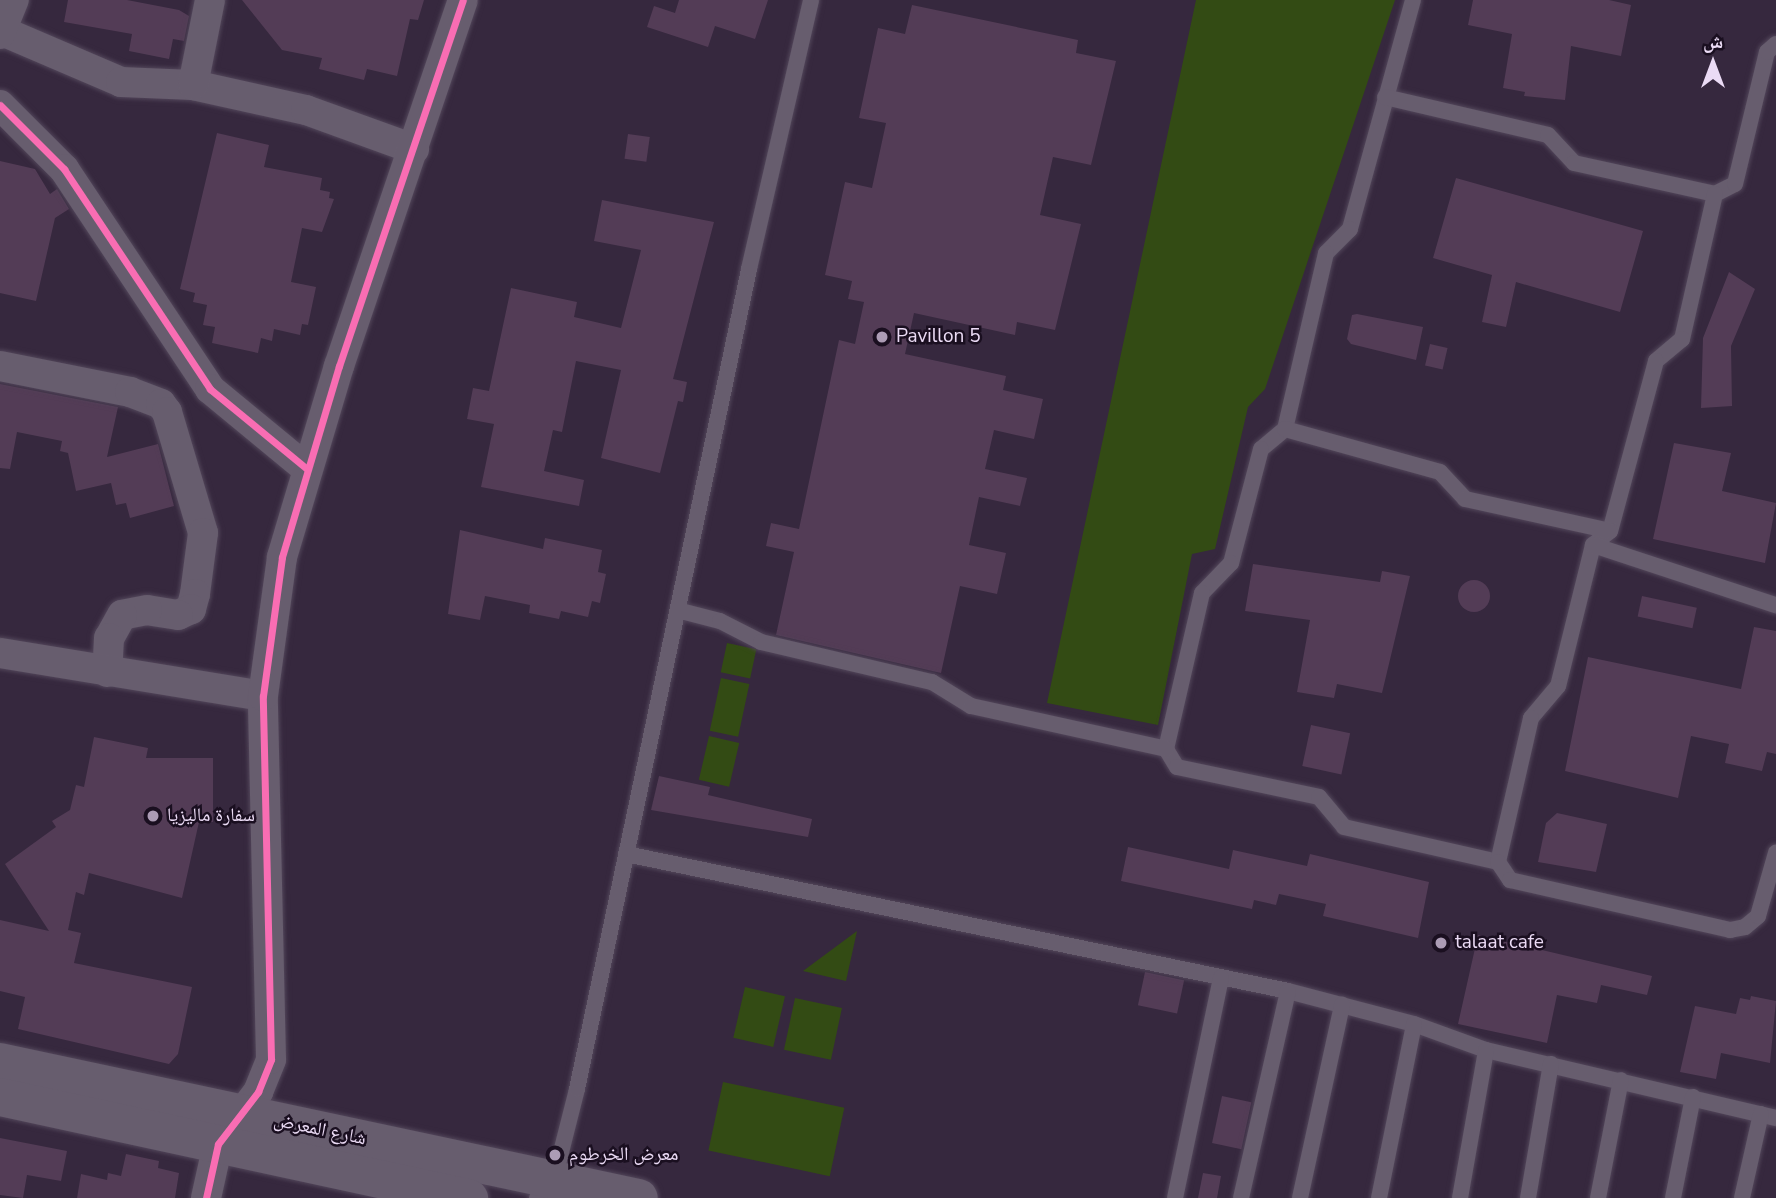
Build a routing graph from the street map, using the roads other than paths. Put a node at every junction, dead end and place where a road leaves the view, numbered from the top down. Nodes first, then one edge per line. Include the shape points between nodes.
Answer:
1 (14, 0) edge
2 (210, 0) edge
3 (463, 0) edge
4 (811, 0) edge
5 (1413, 0) edge
6 (1, 32) edge
7 (1776, 44) edge
8 (193, 85) junction
9 (1385, 97) junction
10 (0, 105) edge
11 (414, 149) junction
12 (1715, 194) junction
13 (0, 366) edge
14 (1285, 429) junction
15 (307, 469) junction
16 (1610, 530) junction
17 (1593, 545) junction
18 (1776, 605) edge
19 (681, 611) junction
20 (0, 653) edge
21 (107, 672) junction
22 (263, 696) junction
23 (1166, 748) junction
24 (1776, 853) edge
25 (626, 854) junction
26 (1498, 862) junction
27 (1221, 978) junction
28 (1288, 991) junction
29 (1342, 1005) junction
30 (1414, 1024) junction
31 (1486, 1050) junction
32 (0, 1062) edge
33 (1551, 1064) junction
34 (1621, 1080) junction
35 (0, 1097) edge
36 (1693, 1097) junction
37 (244, 1114) junction
38 (1769, 1116) edge
39 (218, 1144) junction
40 (545, 1189) edge
41 (206, 1198) edge
42 (469, 1198) edge
43 (639, 1198) edge
44 (1175, 1198) edge
45 (1241, 1198) edge
46 (1300, 1198) edge
47 (1379, 1198) edge
48 (1460, 1198) edge
49 (1528, 1198) edge
50 (1598, 1198) edge
51 (1674, 1198) edge
52 (1742, 1198) edge

1 - 6 street
2 - 8 street
3 - 11 street
4 - 19 lane via 749,270
5 - 9 lane
6 - 8 street via 121,82
7 - 12 lane via 1767,52 1735,184
8 - 11 street via 306,110
9 - 12 lane via 1548,135 1574,163
9 - 14 lane via 1350,229 1326,253
10 - 15 street via 64,169 210,389
11 - 15 street
12 - 16 lane via 1682,339 1656,361
13 - 21 street via 131,392 160,404 167,412 203,533 195,594 191,609 178,615 147,610 122,615 109,638
14 - 16 lane via 1440,472 1465,499
14 - 23 lane via 1261,449 1231,563 1202,593
15 - 22 street via 282,556
16 - 17 lane
17 - 18 lane
17 - 26 lane via 1558,686 1531,718
19 - 23 lane via 720,621 761,642 932,682 971,706
19 - 25 lane
20 - 21 street
21 - 22 street
22 - 37 street via 272,1044 267,1072
23 - 26 lane via 1177,767 1319,797 1344,827
24 - 26 lane via 1758,916 1745,927 1730,930 1510,880
25 - 27 lane
25 - 40 lane via 578,1089
27 - 28 lane
27 - 44 lane
28 - 29 lane
28 - 45 lane
29 - 30 lane
29 - 46 lane
30 - 31 lane
30 - 47 lane
31 - 33 lane
31 - 48 lane
32 - 37 main road, شارع المعرض
33 - 34 lane
33 - 49 lane
34 - 36 lane
34 - 50 lane
35 - 39 main road, شارع المعرض
36 - 38 lane
36 - 51 lane
37 - 39 street
37 - 40 main road, شارع المعرض
38 - 52 lane
39 - 41 street
39 - 42 main road, شارع المعرض
40 - 43 main road, شارع المعرض

